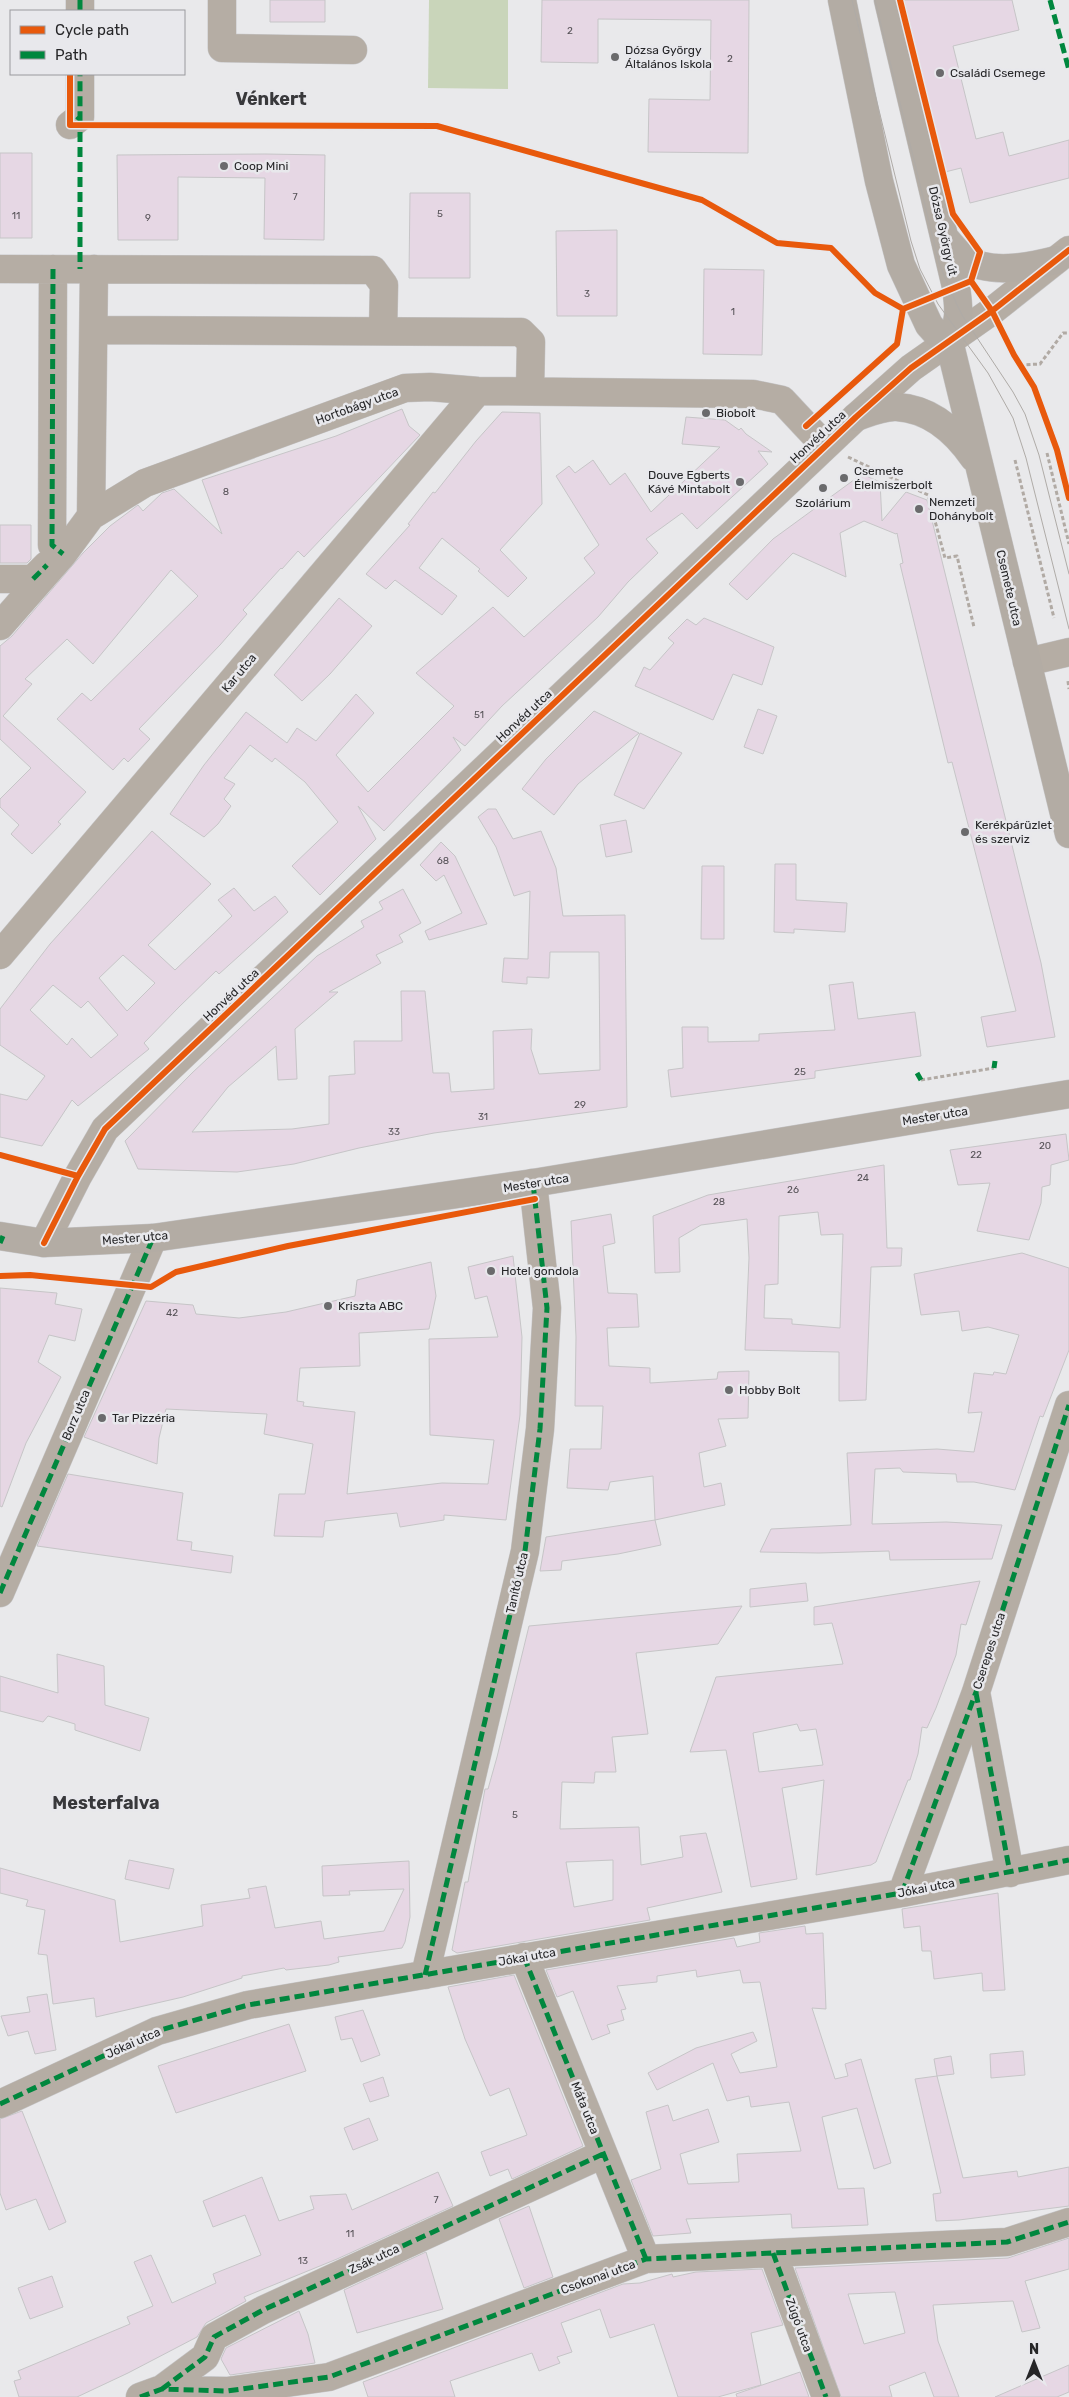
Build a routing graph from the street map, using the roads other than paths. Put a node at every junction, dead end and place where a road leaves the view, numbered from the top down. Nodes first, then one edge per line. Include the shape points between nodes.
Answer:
1 (222, 0) edge
2 (842, 0) edge
3 (888, 0) edge
4 (353, 50) dead end
5 (80, 75) edge
6 (70, 125) dead end
7 (945, 238) junction
8 (1062, 255) edge
9 (0, 268) edge
10 (53, 269) junction
11 (94, 269) junction
12 (94, 330) junction
13 (383, 331) junction
14 (949, 341) junction
15 (530, 390) junction
16 (478, 391) junction
17 (856, 418) junction
18 (825, 446) junction
19 (980, 466) junction
20 (92, 516) junction
21 (48, 566) junction
22 (0, 578) edge
23 (0, 626) edge
24 (1069, 652) edge
25 (1027, 662) junction
26 (1069, 834) edge
27 (0, 955) edge
28 (1069, 1094) edge
29 (533, 1184) junction
30 (1, 1238) edge
31 (153, 1238) junction
32 (44, 1243) junction
33 (1069, 1405) edge
34 (0, 1593) edge
35 (976, 1692) junction
36 (1069, 1860) edge
37 (1010, 1873) junction
38 (902, 1893) junction
39 (524, 1957) junction
40 (424, 1975) junction
41 (0, 2104) edge
42 (604, 2154) junction
43 (1069, 2222) edge
44 (773, 2253) junction
45 (646, 2259) junction
46 (151, 2393) edge
47 (826, 2397) edge

1 - 4 street via 222,48
2 - 14 street via 879,181 901,265 929,325
3 - 7 street, Dózsa György út
5 - 6 street via 80,117
7 - 8 street via 956,251 976,264 1027,267
7 - 14 street, Dózsa György út via 960,318
8 - 14 street, Honvéd utca
9 - 10 street
10 - 11 street
10 - 21 street via 52,544
11 - 12 street
11 - 13 street via 373,270 384,285
12 - 13 street
12 - 20 street
13 - 15 street via 521,332 531,342
14 - 17 street, Honvéd utca via 911,368
14 - 19 street, Csemete utca
15 - 16 street, Hortobágy utca
15 - 18 street, Hortobágy utca via 753,394 782,400
16 - 20 street, Hortobágy utca via 405,388 145,483
16 - 27 street, Kar utca
17 - 18 street, Honvéd utca
17 - 19 street via 895,406 916,410 952,430
18 - 32 street, Honvéd utca via 105,1129
19 - 25 street, Csemete utca
20 - 21 street, Hortobágy utca
21 - 22 street
21 - 23 street, Hortobágy utca
24 - 25 street
25 - 26 street, Csemete utca
28 - 29 street, Mester utca
29 - 31 street, Mester utca
29 - 40 street, Tanító utca via 547,1308 540,1429 525,1551
30 - 32 street, Mester utca
31 - 32 street, Mester utca
31 - 34 street, Borz utca
33 - 35 street, Cserepes utca
35 - 37 street
35 - 38 street, Cserepes utca
36 - 37 street, Jókai utca
37 - 38 street, Jókai utca
38 - 39 street, Jókai utca
39 - 40 street, Jókai utca
39 - 42 street, Máta utca
40 - 41 street, Jókai utca via 248,2005 157,2032
42 - 45 street, Máta utca
42 - 46 street, Zsák utca via 263,2310 214,2337 205,2357
43 - 44 street, Csokonai utca via 1007,2242
44 - 45 street, Csokonai utca
44 - 47 street, Zúgó utca
45 - 46 street, Csokonai utca via 329,2377 227,2391

